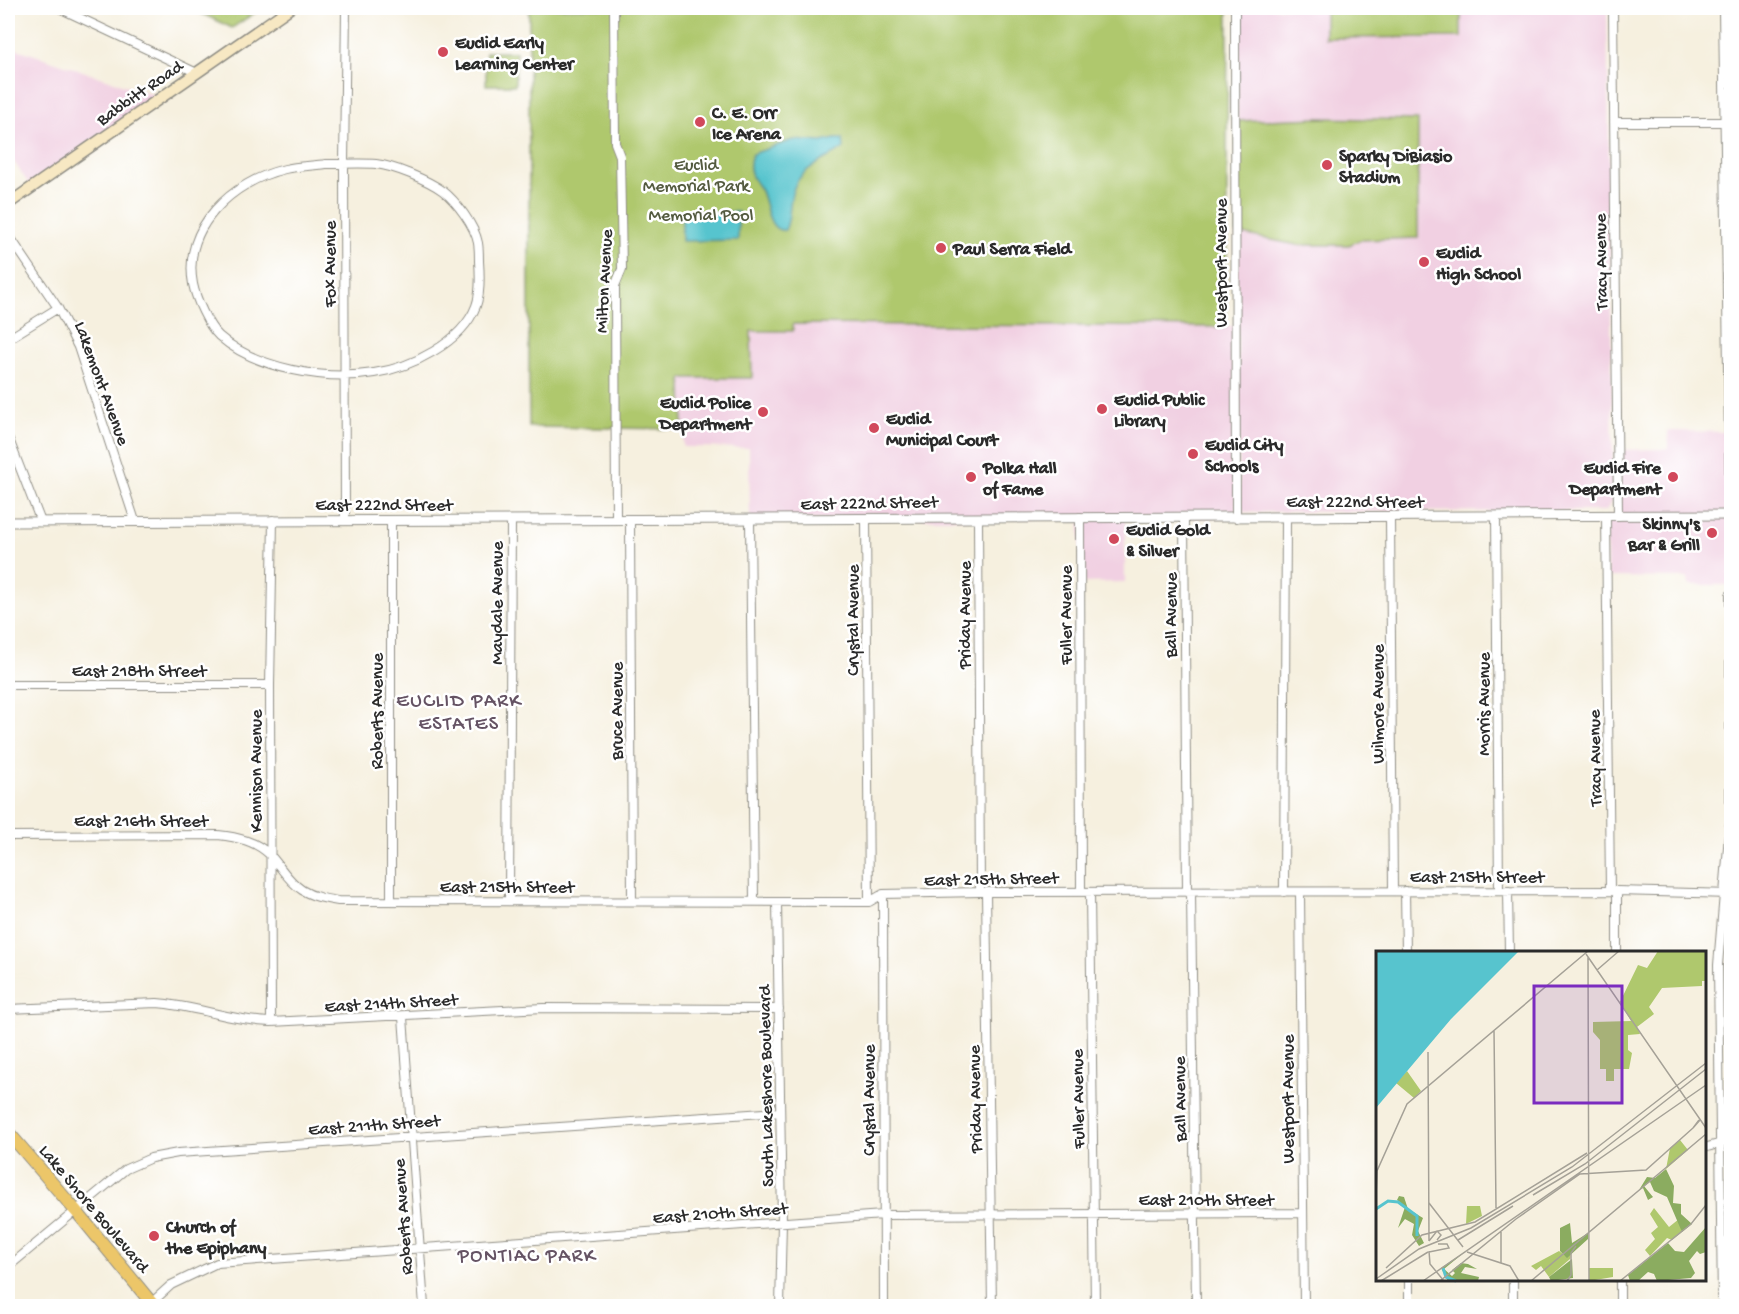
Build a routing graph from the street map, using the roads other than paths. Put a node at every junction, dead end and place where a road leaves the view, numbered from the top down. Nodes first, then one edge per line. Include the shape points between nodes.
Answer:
1 (58, 8) edge
2 (290, 8) edge
3 (346, 8) edge
4 (614, 8) edge
5 (1235, 8) edge
6 (1613, 8) edge
7 (1723, 8) edge
8 (195, 72) junction
9 (1614, 122) junction
10 (1728, 122) edge
11 (344, 164) junction
12 (8, 204) edge
13 (8, 234) edge
14 (58, 308) junction
15 (8, 339) edge
16 (344, 375) junction
17 (8, 437) edge
18 (1731, 515) edge
19 (1496, 516) junction
20 (1606, 516) junction
21 (1618, 516) junction
22 (1390, 517) junction
23 (978, 518) junction
24 (1080, 518) junction
25 (1184, 518) junction
26 (1236, 518) junction
27 (1286, 518) junction
28 (866, 519) junction
29 (273, 520) junction
30 (345, 520) junction
31 (616, 520) junction
32 (750, 520) junction
33 (135, 521) junction
34 (391, 521) junction
35 (511, 521) junction
36 (630, 521) junction
37 (8, 522) edge
38 (40, 522) junction
39 (1730, 595) dead end
40 (8, 685) edge
41 (270, 685) junction
42 (8, 836) edge
43 (270, 855) junction
44 (1393, 891) junction
45 (1405, 891) junction
46 (1503, 891) junction
47 (1613, 891) junction
48 (983, 892) junction
49 (1085, 892) junction
50 (1189, 892) junction
51 (1284, 892) junction
52 (1300, 892) junction
53 (883, 894) junction
54 (1728, 894) edge
55 (754, 901) junction
56 (391, 902) junction
57 (509, 902) junction
58 (632, 902) junction
59 (777, 902) junction
60 (869, 902) junction
61 (1406, 951) edge
62 (1509, 951) edge
63 (1617, 951) edge
64 (8, 1009) edge
65 (779, 1009) junction
66 (403, 1017) junction
67 (271, 1022) junction
68 (780, 1112) junction
69 (8, 1132) edge
70 (411, 1137) junction
71 (1731, 1140) edge
72 (1720, 1143) junction
73 (1706, 1147) edge
74 (76, 1211) junction
75 (1195, 1213) junction
76 (1303, 1213) junction
77 (883, 1215) junction
78 (991, 1215) junction
79 (1094, 1215) junction
80 (782, 1223) junction
81 (420, 1248) junction
82 (8, 1267) edge
83 (1409, 1281) edge
84 (1513, 1281) edge
85 (1620, 1281) edge
86 (151, 1305) edge
87 (424, 1306) edge
88 (780, 1306) edge
89 (884, 1306) edge
90 (992, 1306) edge
91 (1095, 1306) edge
92 (1196, 1306) edge
93 (1304, 1306) edge
94 (1409, 1306) edge
95 (1513, 1306) edge
96 (1620, 1306) edge
97 (1722, 1306) edge

1 - 8 street
2 - 8 main road, Babbitt Road
3 - 11 street, Fox Avenue
4 - 31 street, Milton Avenue via 615,143 620,156 622,269 615,286
5 - 26 street, Westport Avenue
6 - 9 street, Tracy Avenue
7 - 10 street
8 - 12 main road, Babbitt Road
9 - 10 street
9 - 21 street, Tracy Avenue
10 - 18 street
11 - 16 street, Fox Avenue
11 - 16 street via 378,164 442,191 464,214 478,241 481,277 476,306 462,328 436,350 410,365
11 - 16 street via 285,169 249,182 222,200 201,228 191,275 196,298 217,335 241,351 280,367
13 - 14 street, Lakemont Avenue
14 - 15 street
14 - 33 street, Lakemont Avenue via 78,347
16 - 30 street, Fox Avenue
17 - 38 street
18 - 21 street, East 222nd Street
19 - 20 street, East 222nd Street
19 - 22 street, East 222nd Street
19 - 46 street, Morris Avenue
20 - 21 street, East 222nd Street
20 - 47 street, Tracy Avenue
22 - 27 street, East 222nd Street
22 - 44 street, Wilmore Avenue
23 - 24 street, East 222nd Street
23 - 28 street, East 222nd Street
23 - 48 street, Priday Avenue
24 - 25 street, East 222nd Street
24 - 49 street, Fuller Avenue
25 - 26 street, East 222nd Street
25 - 50 street, Ball Avenue
26 - 27 street, East 222nd Street
27 - 51 street
28 - 32 street, East 222nd Street
28 - 60 street, Crystal Avenue
29 - 30 street, East 222nd Street
29 - 33 street, East 222nd Street
29 - 41 street, Kennison Avenue
30 - 34 street, East 222nd Street
31 - 35 street, East 222nd Street
31 - 36 street, East 222nd Street
32 - 36 street, East 222nd Street
32 - 55 street
33 - 38 street, East 222nd Street
34 - 35 street, East 222nd Street
34 - 56 street, Roberts Avenue
35 - 57 street, Maydale Avenue
36 - 58 street, Bruce Avenue
37 - 38 street, East 222nd Street
39 - 54 street
40 - 41 street, East 218th Street
41 - 43 street, Kennison Avenue
42 - 43 street, East 216th Street via 218,835 251,842
43 - 56 street, East 215th Street via 290,879 316,897 338,902
43 - 67 street, Kennison Avenue
44 - 45 street, East 215th Street
44 - 52 street, East 215th Street
45 - 46 street, East 215th Street
45 - 61 street
46 - 47 street, East 215th Street
46 - 62 street, Morris Avenue
47 - 54 street, East 215th Street
47 - 63 street, Tracy Avenue
48 - 49 street, East 215th Street
48 - 53 street, East 215th Street
48 - 78 street, Priday Avenue
49 - 50 street, East 215th Street
49 - 79 street, Fuller Avenue
50 - 51 street, East 215th Street
50 - 75 street, Ball Avenue
51 - 52 street, East 215th Street
52 - 76 street, Westport Avenue
53 - 60 street, East 215th Street
53 - 77 street, Crystal Avenue
54 - 72 street via 1718,965
55 - 58 street, East 215th Street
55 - 59 street, East 215th Street
56 - 57 street, East 215th Street
57 - 58 street, East 215th Street
59 - 60 street, East 215th Street
59 - 65 street, South Lakeshore Boulevard
64 - 67 street, East 214th Street via 158,1003 250,1022
65 - 66 street, East 214th Street via 543,1008
65 - 68 street, South Lakeshore Boulevard
66 - 67 street, East 214th Street
66 - 70 street, Roberts Avenue
68 - 70 street, East 211th Street
68 - 80 street, South Lakeshore Boulevard
69 - 74 main road, Lake Shore Boulevard
70 - 74 street, East 211th Street via 151,1158 126,1169
70 - 81 street, Roberts Avenue
71 - 72 street
72 - 73 street
72 - 97 street
74 - 82 street, East 211th Street
74 - 86 main road, Lake Shore Boulevard
75 - 76 street, East 210th Street
75 - 79 street, East 210th Street
75 - 92 street, Ball Avenue
76 - 93 street, Westport Avenue
77 - 78 street, East 210th Street
77 - 80 street, East 210th Street
77 - 89 street, Crystal Avenue
78 - 79 street, East 210th Street
78 - 90 street, Priday Avenue
79 - 91 street, Fuller Avenue
80 - 81 street, East 210th Street
80 - 88 street, South Lakeshore Boulevard
81 - 86 street, East 210th Street via 217,1263 171,1285
81 - 87 street, Roberts Avenue
83 - 94 street
84 - 95 street
85 - 96 street

